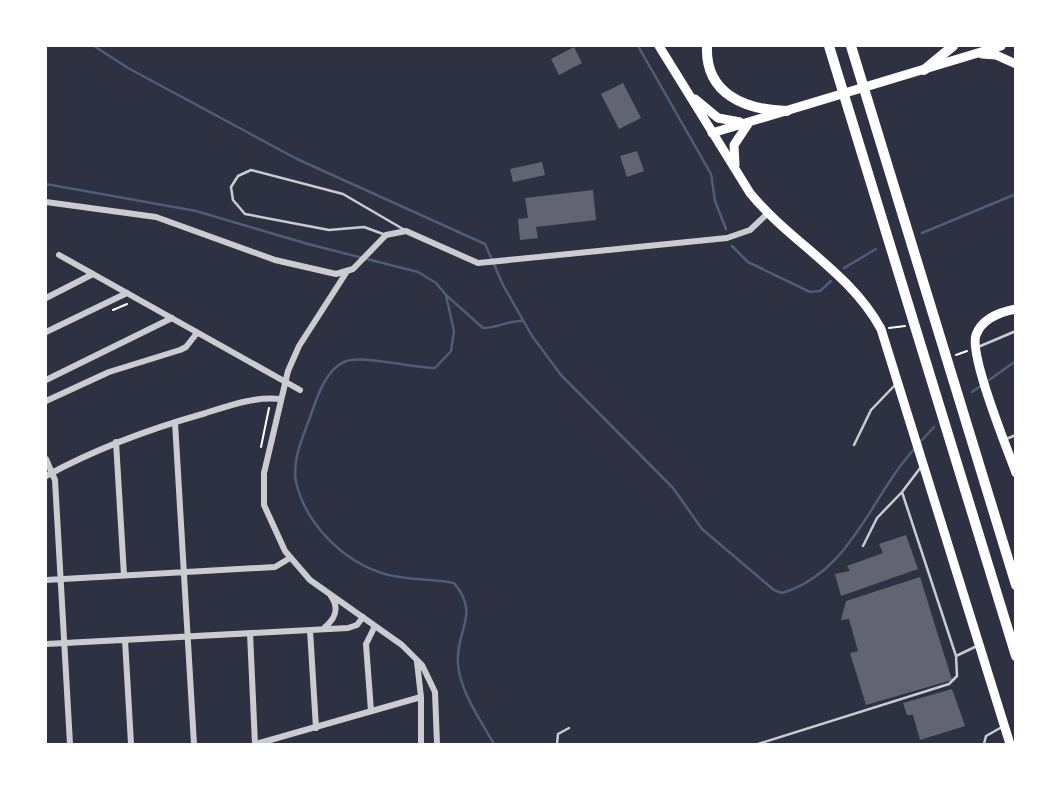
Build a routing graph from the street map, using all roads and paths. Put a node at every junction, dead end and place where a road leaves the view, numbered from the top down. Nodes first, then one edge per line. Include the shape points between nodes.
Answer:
1 (659, 46) edge
2 (707, 46) edge
3 (953, 46) edge
4 (986, 46) edge
5 (1001, 46) edge
6 (829, 47) edge
7 (852, 48) edge
8 (976, 53) junction
9 (1016, 65) edge
10 (925, 70) junction
11 (688, 93) junction
12 (787, 111) junction
13 (749, 122) junction
14 (712, 133) junction
15 (735, 170) junction
16 (46, 202) edge
17 (767, 214) junction
18 (406, 231) junction
19 (383, 238) junction
20 (59, 255) dead end
21 (346, 273) junction
22 (93, 274) junction
23 (127, 293) junction
24 (46, 298) edge
25 (1016, 309) edge
26 (172, 318) junction
27 (914, 324) junction
28 (881, 329) junction
29 (1016, 331) edge
30 (46, 332) edge
31 (197, 332) junction
32 (975, 348) junction
33 (946, 358) junction
34 (46, 380) edge
35 (898, 381) junction
36 (285, 382) junction
37 (300, 390) dead end
38 (271, 398) junction
39 (280, 399) junction
40 (46, 401) edge
41 (175, 422) junction
42 (1016, 435) edge
43 (1004, 440) junction
44 (116, 442) junction
45 (854, 445) dead end
46 (260, 449) dead end
47 (46, 458) edge
48 (925, 463) junction
49 (53, 472) junction
50 (1016, 473) edge
51 (46, 476) edge
52 (902, 492) junction
53 (863, 546) dead end
54 (290, 558) junction
55 (183, 572) junction
56 (124, 575) junction
57 (63, 579) junction
58 (46, 580) edge
59 (1016, 585) edge
60 (330, 594) junction
61 (363, 617) junction
62 (375, 626) junction
63 (310, 630) junction
64 (323, 630) junction
65 (250, 633) junction
66 (187, 636) junction
67 (125, 640) junction
68 (66, 642) junction
69 (46, 643) edge
70 (980, 645) junction
71 (956, 656) junction
72 (1016, 656) edge
73 (415, 657) junction
74 (421, 697) junction
75 (371, 712) junction
76 (1005, 726) junction
77 (569, 727) dead end
78 (316, 728) junction
79 (70, 744) edge
80 (131, 744) edge
81 (194, 744) edge
82 (255, 744) edge
83 (421, 744) edge
84 (438, 744) edge
85 (557, 744) edge
86 (758, 744) edge
87 (984, 744) edge
88 (1010, 744) edge

1 - 11 main road
2 - 12 highway via 710,71 727,96 748,107
3 - 10 highway
4 - 8 main road
5 - 8 main road
6 - 27 highway
7 - 33 highway
8 - 9 main road via 996,55
8 - 10 main road
10 - 12 main road
11 - 13 main road via 718,118
11 - 14 main road
12 - 13 main road
13 - 14 main road
13 - 15 main road via 734,145
14 - 15 main road
15 - 17 main road
16 - 21 street via 156,217 275,260
17 - 18 street via 740,235 478,263
17 - 28 main road via 844,280
18 - 19 street
18 - 19 lane via 342,194 251,170 238,176 231,187 233,200 245,214 329,230 364,228
19 - 21 street
20 - 22 street
21 - 36 street via 299,346
22 - 23 street
22 - 24 street
23 - 26 street
23 - 30 street
25 - 32 main road via 984,323 975,337
26 - 31 street
26 - 34 street
27 - 28 path
27 - 72 highway
28 - 35 main road
29 - 32 lane
31 - 36 street
31 - 40 street via 186,347 109,372
32 - 33 path
32 - 43 main road
33 - 59 highway
35 - 45 lane via 871,410
35 - 48 main road
36 - 37 street
36 - 39 street
38 - 39 street
38 - 41 street
38 - 46 path
39 - 54 street via 262,488 270,523
41 - 44 street
41 - 55 street
42 - 43 lane
43 - 50 main road
44 - 49 street
44 - 56 street
47 - 49 street
48 - 52 lane
48 - 70 main road
49 - 51 street
49 - 57 street
52 - 53 lane via 877,518
52 - 71 lane
54 - 55 street via 275,567
54 - 60 street
55 - 56 street
55 - 66 street
56 - 57 street
57 - 58 street
57 - 68 street
60 - 61 street
60 - 64 street via 336,611
61 - 62 street
61 - 64 street via 354,627
62 - 73 street
62 - 75 street via 366,644
63 - 64 street
63 - 65 street
63 - 78 street
65 - 66 street
65 - 82 street
66 - 67 street
66 - 81 street
67 - 68 street
67 - 80 street
68 - 69 street
68 - 79 street
70 - 71 lane
70 - 76 main road
71 - 86 lane via 957,676 948,684
73 - 74 street
73 - 84 street via 435,692
74 - 75 street
74 - 83 street
75 - 78 street
76 - 87 lane via 991,731
76 - 88 main road
77 - 85 lane via 558,734
78 - 82 street

